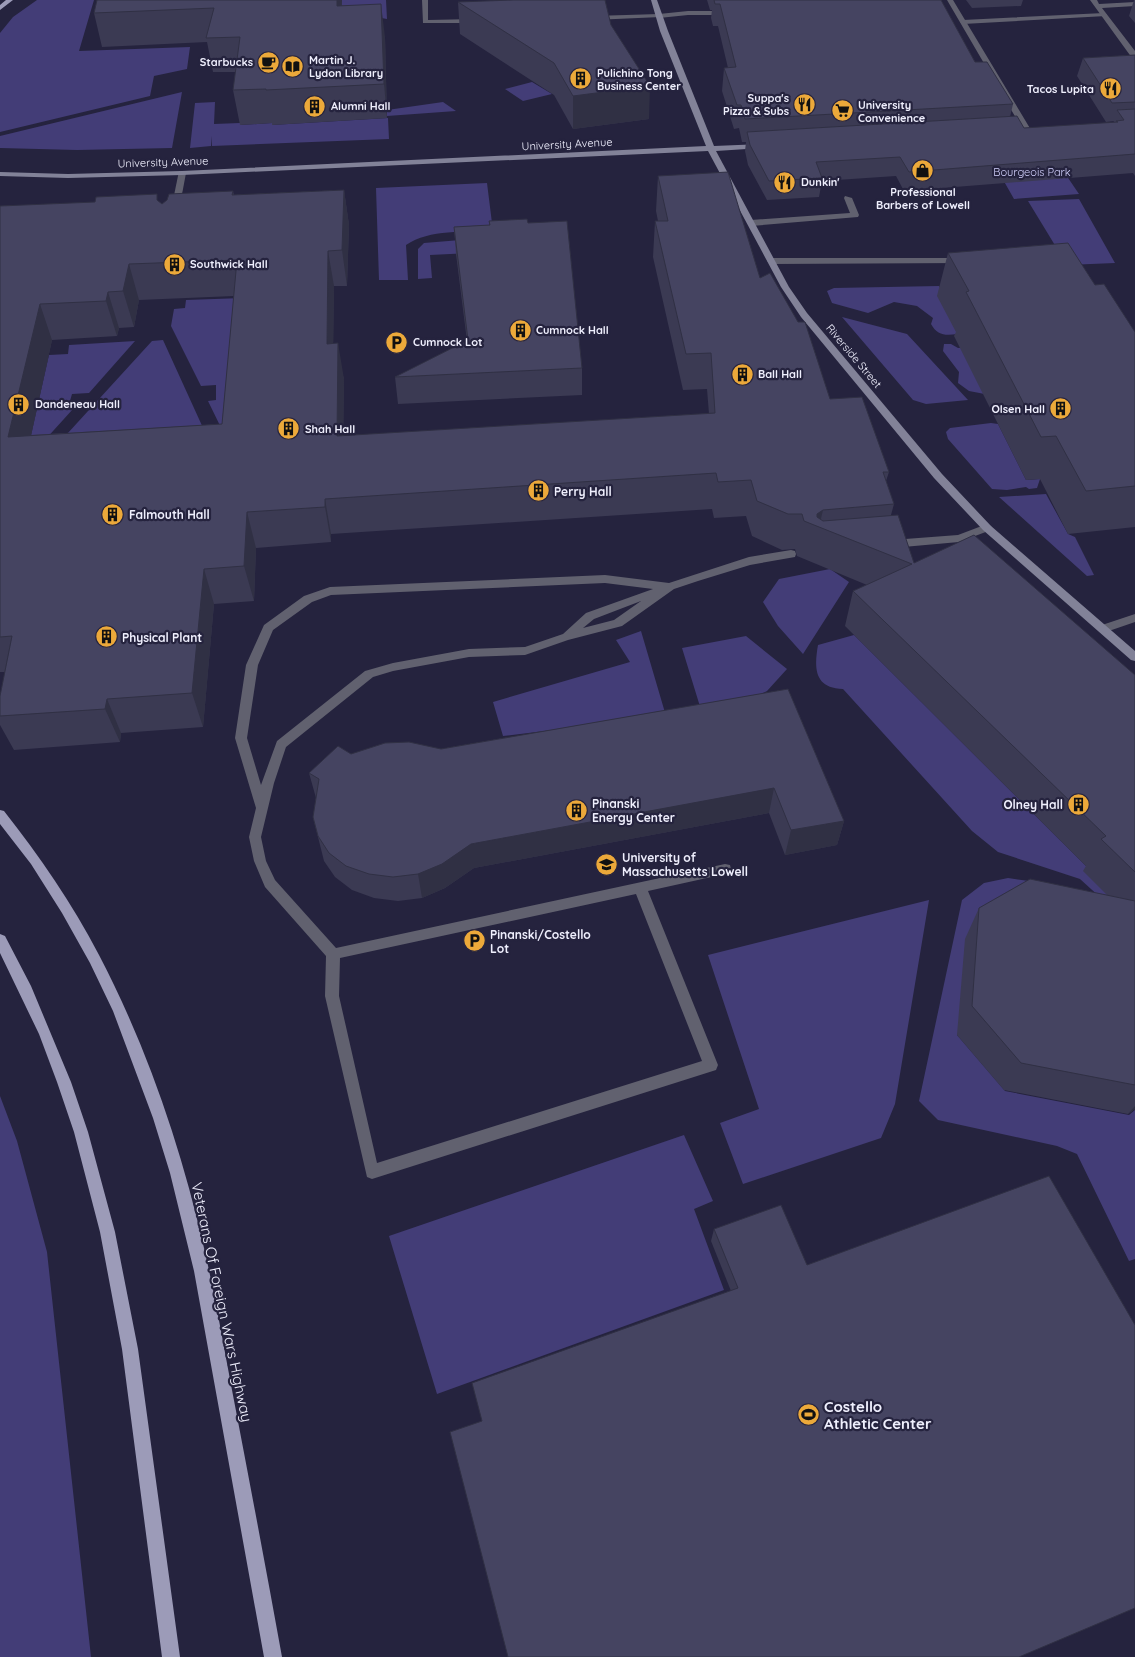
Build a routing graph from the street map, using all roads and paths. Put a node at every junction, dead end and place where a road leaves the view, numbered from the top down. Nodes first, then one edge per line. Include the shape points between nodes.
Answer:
1 (10, 0) edge
2 (425, 0) edge
3 (654, 0) edge
4 (950, 0) edge
5 (1095, 3) edge
6 (1135, 4) edge
7 (0, 8) edge
8 (593, 9) edge
9 (733, 13) edge
10 (1104, 15) junction
11 (659, 16) junction
12 (585, 18) edge
13 (595, 18) junction
14 (485, 21) edge
15 (963, 22) junction
16 (1135, 56) edge
17 (1037, 129) edge
18 (1018, 130) edge
19 (1028, 130) junction
20 (771, 146) edge
21 (711, 149) junction
22 (182, 173) junction
23 (0, 174) edge
24 (848, 198) dead end
25 (174, 217) edge
26 (751, 223) junction
27 (771, 261) junction
28 (973, 261) edge
29 (988, 528) junction
30 (880, 545) edge
31 (791, 554) dead end
32 (670, 587) junction
33 (1135, 618) edge
34 (1103, 629) junction
35 (566, 637) junction
36 (1135, 657) edge
37 (262, 811) junction
38 (0, 816) edge
39 (725, 869) dead end
40 (640, 887) junction
41 (0, 940) edge
42 (333, 954) junction
43 (172, 1657) edge
44 (274, 1657) edge

1 - 7 main road
2 - 14 street via 425,22
3 - 11 main road, Riverside Street
4 - 15 street
5 - 6 street
5 - 10 street
8 - 13 street
9 - 11 street
10 - 15 street
10 - 16 street
11 - 13 street
11 - 21 main road, Riverside Street
12 - 13 street
15 - 19 street
17 - 19 main road
18 - 19 main road
20 - 21 main road, University Avenue
21 - 22 main road, University Avenue
21 - 26 main road, Riverside Street
22 - 23 main road, University Avenue
22 - 25 street
24 - 26 street via 855,215
26 - 27 main road, Riverside Street
27 - 28 street
27 - 29 main road, Riverside Street via 804,316 938,476
29 - 30 street via 958,538
29 - 34 main road, Riverside Street
31 - 32 street via 749,561
32 - 35 street via 590,616
32 - 35 street via 618,623
32 - 37 street via 605,579 330,591 308,599 268,628 252,665 242,738
33 - 34 street
34 - 36 main road, Riverside Street
35 - 37 street via 525,651 468,653 369,674 281,744
37 - 42 street via 255,837 270,883
38 - 44 main road, Veterans Of Foreign Wars Highway via 49,881 101,972 146,1077 172,1152 212,1325
39 - 40 street
40 - 42 street
40 - 42 street via 711,1065 372,1172 332,996
41 - 43 main road via 33,1006 59,1070 94,1176 112,1246 128,1336

